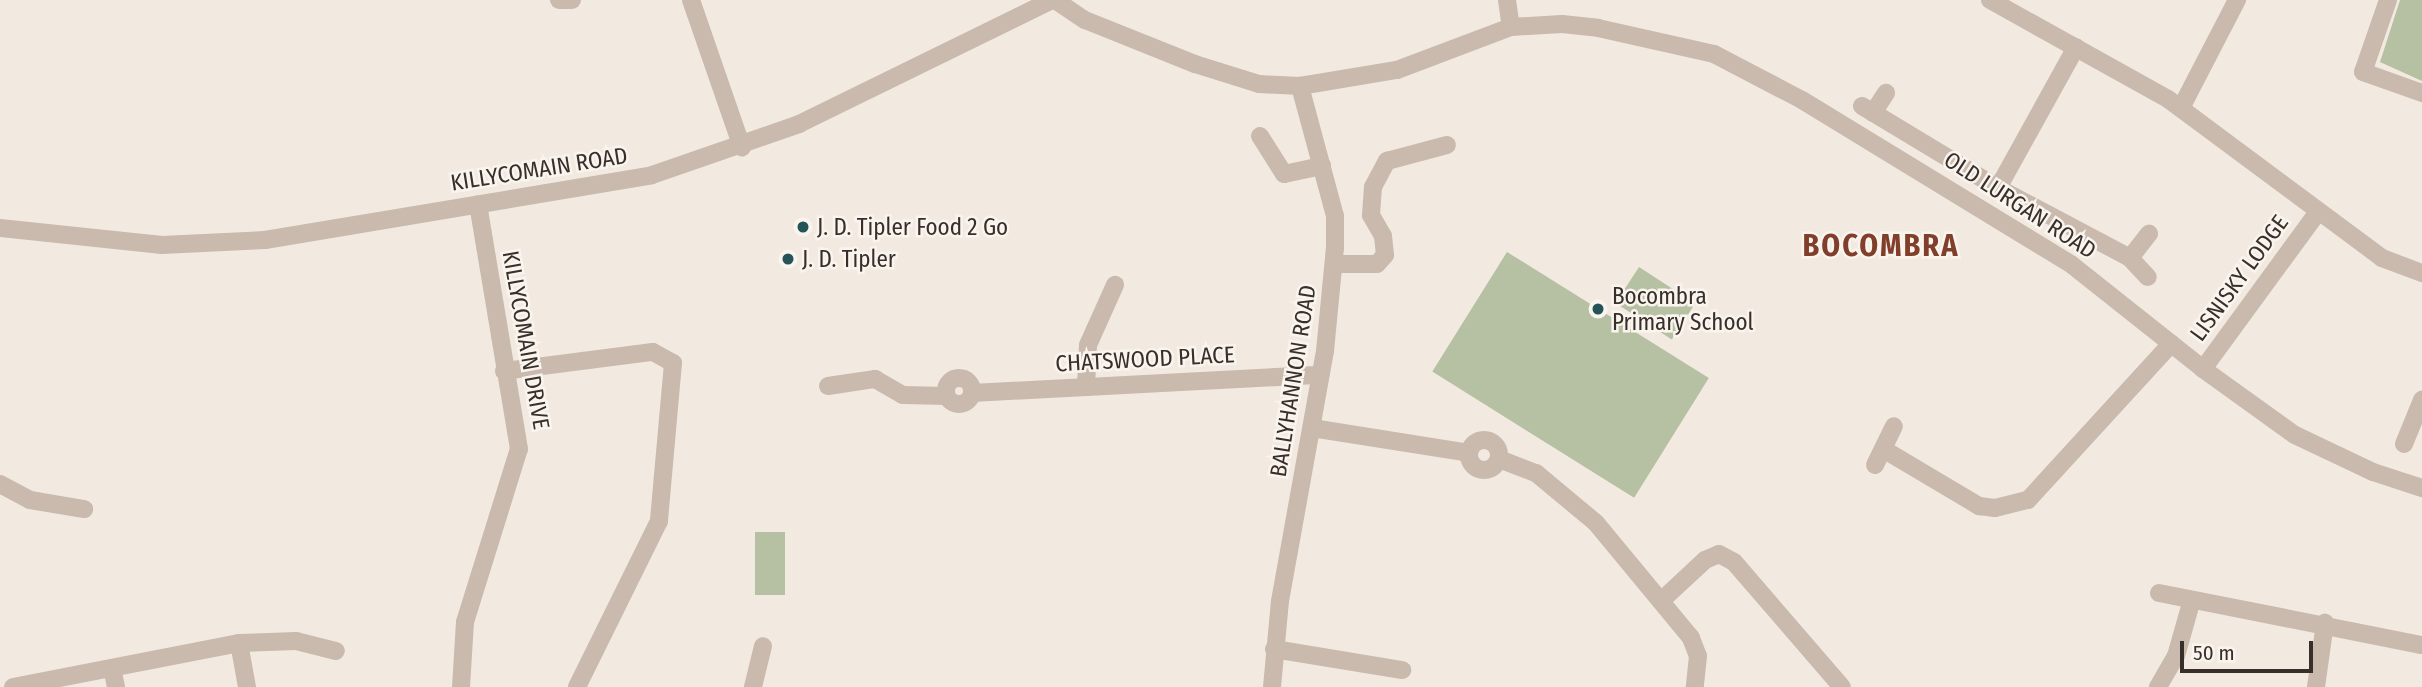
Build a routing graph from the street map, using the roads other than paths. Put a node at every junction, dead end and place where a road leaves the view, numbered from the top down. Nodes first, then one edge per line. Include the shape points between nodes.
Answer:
1 (559, 0) edge
2 (572, 0) edge
3 (691, 0) edge
4 (1054, 0) edge
5 (1507, 0) edge
6 (1990, 0) edge
7 (2237, 0) edge
8 (2388, 0) edge
9 (1562, 24) joint
10 (1511, 27) junction
11 (2076, 47) junction
12 (1300, 86) junction
13 (1886, 93) dead end
14 (2422, 93) edge
15 (2181, 108) junction
16 (1260, 136) dead end
17 (1447, 145) dead end
18 (742, 147) junction
19 (1322, 166) junction
20 (1998, 188) junction
21 (478, 204) junction
22 (2318, 212) junction
23 (0, 228) edge
24 (2149, 234) dead end
25 (2130, 258) junction
26 (1334, 264) junction
27 (2422, 272) edge
28 (2148, 277) dead end
29 (1115, 285) dead end
30 (2171, 344) junction
31 (2203, 369) junction
32 (505, 371) junction
33 (1321, 375) junction
34 (828, 386) dead end
35 (1086, 387) junction
36 (2422, 400) edge
37 (1894, 426) dead end
38 (1312, 428) junction
39 (2412, 437) edge
40 (0, 484) edge
41 (2422, 488) edge
42 (84, 509) dead end
43 (2159, 593) dead end
44 (1661, 601) junction
45 (2191, 603) junction
46 (2325, 623) junction
47 (239, 643) junction
48 (2422, 645) edge
49 (763, 646) dead end
50 (1274, 649) junction
51 (337, 651) dead end
52 (112, 668) junction
53 (1402, 670) dead end
54 (13, 687) edge
55 (116, 687) edge
56 (247, 687) edge
57 (461, 687) edge
58 (577, 687) edge
59 (753, 687) edge
60 (1272, 687) edge
61 (1695, 687) edge
62 (1842, 687) edge
63 (2158, 687) edge
64 (2316, 687) edge

1 - 2 street
3 - 18 street
4 - 12 street, KILLYCOMAIN ROAD via 1085,20 1195,64 1259,84
4 - 18 street, KILLYCOMAIN ROAD
5 - 10 street
6 - 11 street
7 - 15 street
8 - 14 street via 2363,72
9 - 10 street, KILLYCOMAIN ROAD
9 - 30 street, OLD LURGAN ROAD via 1676,43 1741,66 1948,186 2072,265
10 - 12 street, KILLYCOMAIN ROAD via 1397,70
11 - 15 street
11 - 20 street
12 - 19 street, BALLYHANNON ROAD
13 - 20 street via 1867,110
15 - 22 street
16 - 19 street via 1284,174
17 - 26 street via 1387,161 1373,187 1371,215 1383,236 1385,255 1377,264
18 - 21 street, KILLYCOMAIN ROAD via 652,175
19 - 26 street, BALLYHANNON ROAD via 1335,216
20 - 25 street
21 - 23 street, KILLYCOMAIN ROAD via 265,240 188,244 69,238
21 - 32 street, KILLYCOMAIN DRIVE
22 - 27 street, LISNISKY LODGE via 2382,258
22 - 31 street, LISNISKY LODGE
24 - 25 street
25 - 28 street
26 - 33 street, BALLYHANNON ROAD
29 - 35 street via 1088,345
30 - 31 street, OLD LURGAN ROAD
30 - 37 street via 2028,500 1995,509 1979,506 1879,457
31 - 41 street, OLD LURGAN ROAD via 2295,435 2373,472
32 - 57 street, KILLYCOMAIN DRIVE via 519,449 468,611
32 - 58 street via 653,352 673,363 659,521
33 - 35 street, CHATSWOOD PLACE
33 - 38 street, BALLYHANNON ROAD
34 - 35 street, CHATSWOOD PLACE via 875,379 903,396 946,396 947,383 955,377 968,380 972,393
36 - 39 street
38 - 44 street via 1469,453 1477,441 1486,440 1495,445 1499,459 1536,473 1596,523
38 - 50 street, BALLYHANNON ROAD
40 - 42 street via 30,500
43 - 45 street
44 - 61 street via 1691,638 1698,656
44 - 62 street via 1705,560 1719,554 1734,562
45 - 46 street
45 - 63 street via 2176,656
46 - 48 street
46 - 64 street
47 - 51 street via 296,641
47 - 52 street
47 - 56 street
49 - 59 street
50 - 53 street
50 - 60 street, BALLYHANNON ROAD
52 - 54 street
52 - 55 street

